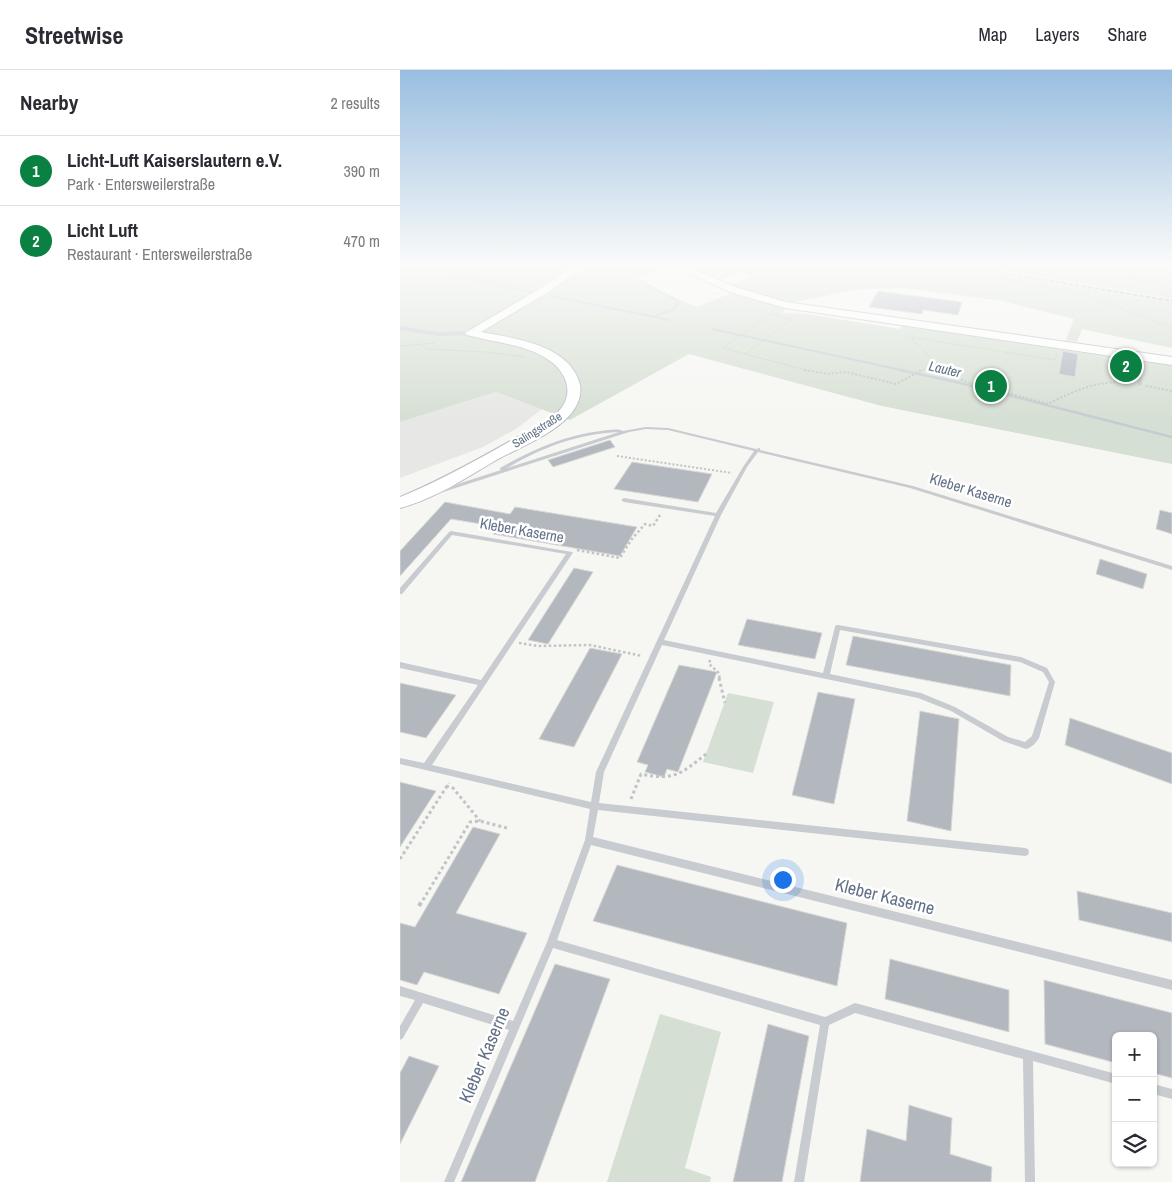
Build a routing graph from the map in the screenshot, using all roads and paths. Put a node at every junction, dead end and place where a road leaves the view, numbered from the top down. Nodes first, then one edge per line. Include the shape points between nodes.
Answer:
1 (499, 317) edge
2 (767, 317) edge
3 (783, 317) edge
4 (862, 317) edge
5 (1143, 317) edge
6 (400, 328) edge
7 (1172, 328) edge
8 (471, 333) junction
9 (420, 344) dead end
10 (1059, 349) dead end
11 (745, 354) junction
12 (528, 357) dead end
13 (1140, 357) junction
14 (1172, 361) edge
15 (937, 369) junction
16 (1140, 385) junction
17 (1172, 391) edge
18 (628, 431) junction
19 (758, 450) junction
20 (617, 456) dead end
21 (741, 474) junction
22 (487, 476) junction
23 (624, 500) dead end
24 (405, 502) edge
25 (664, 507) junction
26 (718, 515) junction
27 (570, 553) junction
28 (1172, 568) edge
29 (400, 592) edge
30 (511, 641) junction
31 (659, 642) junction
32 (714, 652) junction
33 (651, 658) junction
34 (400, 665) edge
35 (826, 675) junction
36 (483, 682) junction
37 (725, 703) dead end
38 (706, 754) dead end
39 (400, 761) edge
40 (426, 767) junction
41 (456, 774) junction
42 (446, 786) junction
43 (594, 806) junction
44 (608, 808) junction
45 (480, 821) junction
46 (507, 828) dead end
47 (589, 840) junction
48 (1025, 852) dead end
49 (400, 859) edge
50 (420, 906) dead end
51 (551, 943) junction
52 (1172, 985) edge
53 (400, 991) edge
54 (421, 998) junction
55 (826, 1022) junction
56 (515, 1027) junction
57 (400, 1036) edge
58 (1028, 1056) junction
59 (1112, 1078) edge
60 (1157, 1090) edge
61 (1172, 1094) edge
62 (449, 1182) edge
63 (799, 1182) edge
64 (1030, 1182) edge

1 - 8 main road
2 - 11 path via 722,348
3 - 11 path via 792,319
4 - 13 main road
5 - 7 path
6 - 8 street via 437,334
8 - 24 main road, Salingstraße via 551,356 567,369 572,378 575,389 572,402 567,410 539,431
9 - 12 path via 427,349
10 - 15 path via 1055,360 910,337 934,361
11 - 15 path via 809,372 846,372 896,384 916,372 932,367
13 - 14 main road
13 - 16 lane
15 - 16 path via 967,382 1048,404 1087,384 1117,381
16 - 17 path
18 - 19 lane, Kleber Kaserne via 646,428 674,430
18 - 22 lane
18 - 22 lane via 595,432 551,443
19 - 21 lane, Kleber Kaserne
19 - 28 lane, Kleber Kaserne via 911,487
20 - 21 path
21 - 26 lane, Kleber Kaserne
22 - 24 lane
23 - 25 lane
25 - 26 lane
25 - 27 path via 653,526 646,524 620,558 575,550
26 - 31 lane, Kleber Kaserne
27 - 29 lane, Kleber Kaserne via 451,533
27 - 30 lane, Kleber Kaserne
30 - 33 path via 538,646 590,645
30 - 36 lane, Kleber Kaserne
31 - 32 lane
31 - 33 lane, Kleber Kaserne
32 - 35 lane
32 - 37 path via 709,664 718,672
33 - 43 lane, Kleber Kaserne via 600,772
34 - 36 lane
35 - 35 lane via 838,628 1020,660 1045,670 1052,682 1035,738 1026,746 919,695
36 - 40 lane, Kleber Kaserne
38 - 44 path via 677,776 664,779 641,774 631,799
39 - 40 lane
40 - 41 lane
41 - 42 path
41 - 43 lane
42 - 45 path via 453,788
42 - 49 path
43 - 44 lane
43 - 47 lane, Kleber Kaserne
44 - 48 lane
45 - 46 path
45 - 50 path via 470,822
47 - 51 lane, Kleber Kaserne
47 - 52 lane, Kleber Kaserne
51 - 55 lane
51 - 56 lane, Kleber Kaserne
53 - 54 lane
54 - 56 lane
54 - 57 lane
55 - 58 lane via 855,1008
55 - 63 lane
56 - 62 lane, Kleber Kaserne
58 - 59 lane
58 - 64 lane
60 - 61 lane

